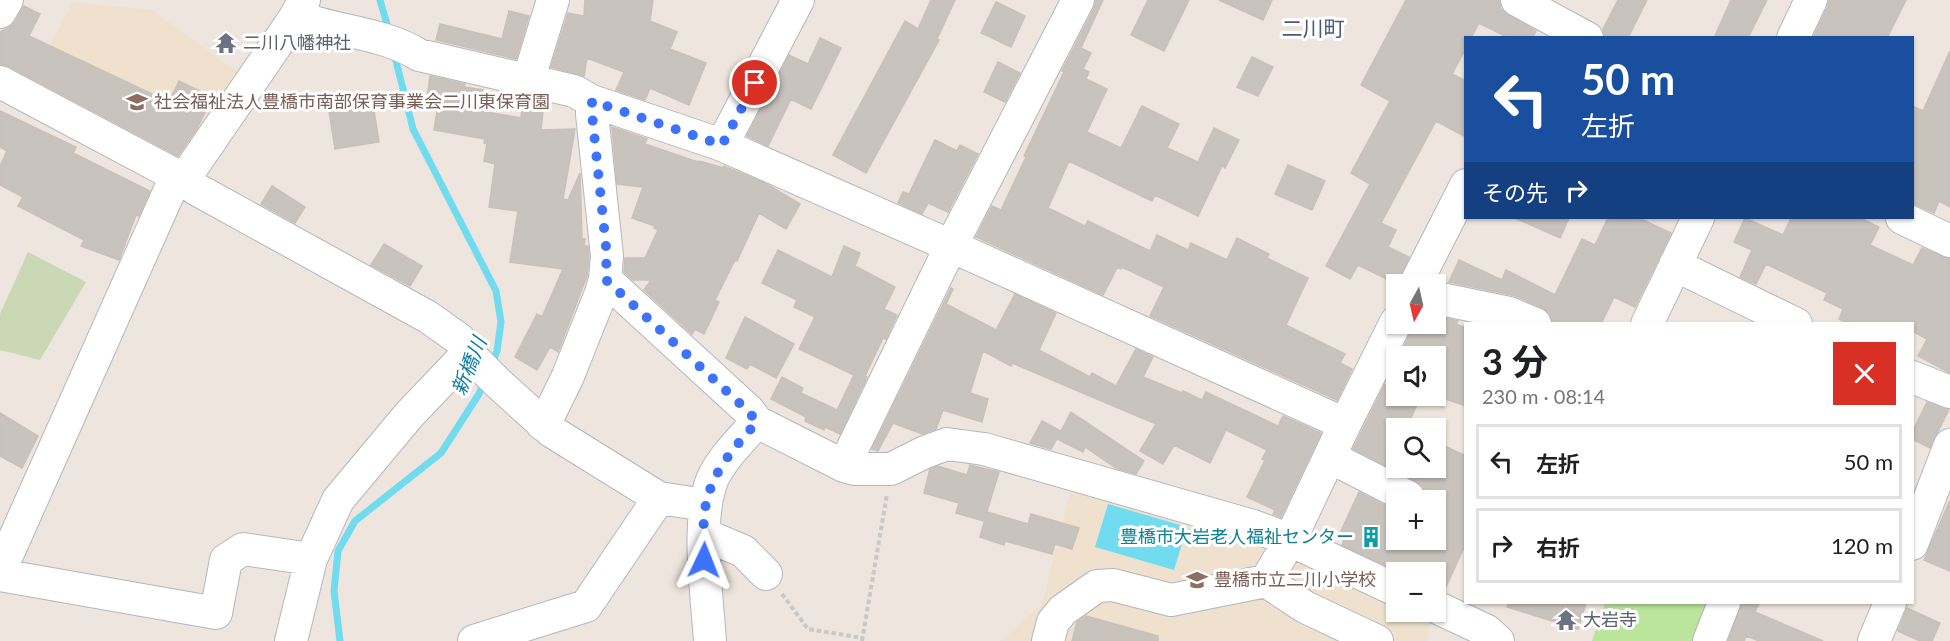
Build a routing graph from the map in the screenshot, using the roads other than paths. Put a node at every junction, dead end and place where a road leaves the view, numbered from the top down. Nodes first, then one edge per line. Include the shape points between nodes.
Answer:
1 (7, 0) edge
2 (553, 0) edge
3 (798, 0) edge
4 (1078, 0) edge
5 (1517, 0) edge
6 (1811, 0) edge
7 (300, 8) edge
8 (0, 12) edge
9 (1548, 28) edge
10 (1579, 36) edge
11 (1794, 36) edge
12 (528, 81) junction
13 (0, 82) edge
14 (592, 101) junction
15 (722, 145) junction
16 (179, 177) junction
17 (1464, 189) edge
18 (1698, 219) edge
19 (1904, 219) edge
20 (1950, 241) edge
21 (951, 246) junction
22 (1675, 265) junction
23 (1422, 274) edge
24 (605, 279) junction
25 (1446, 300) edge
26 (1529, 322) edge
27 (1648, 322) edge
28 (1792, 322) edge
29 (1390, 334) edge
30 (471, 354) junction
31 (1914, 378) edge
32 (1950, 392) edge
33 (757, 422) junction
34 (542, 424) junction
35 (1345, 424) junction
36 (1950, 445) edge
37 (1330, 457) junction
38 (844, 466) junction
39 (1394, 490) edge
40 (659, 498) junction
41 (705, 520) junction
42 (1914, 539) edge
43 (1290, 540) junction
44 (311, 559) junction
45 (0, 573) edge
46 (766, 574) road end
47 (1266, 581) junction
48 (1386, 585) edge
49 (1721, 604) edge
50 (1890, 604) edge
51 (1446, 612) edge
52 (291, 641) edge
53 (474, 641) edge
54 (710, 641) edge
55 (1048, 641) edge
56 (1377, 641) edge
57 (1498, 641) edge
58 (1709, 641) edge
59 (1874, 641) edge

1 - 8 street
2 - 12 street
3 - 15 street
4 - 21 street
5 - 9 street
6 - 11 street
7 - 12 street via 312,23 407,47 419,55
7 - 16 street via 191,169
9 - 10 street
12 - 14 street via 574,91
13 - 16 street
14 - 15 street
14 - 24 street via 607,256
15 - 21 street
16 - 30 street via 428,317 459,339
16 - 45 street
17 - 23 street
18 - 22 street
19 - 20 street
21 - 35 street
21 - 38 street
22 - 27 street
22 - 28 street
24 - 33 street
24 - 34 street via 568,376
25 - 26 street
29 - 35 street
30 - 34 street
30 - 44 street via 409,416 338,500
31 - 32 street
33 - 38 street
33 - 41 street via 712,480
34 - 40 street
35 - 37 street
36 - 42 street
37 - 39 street
37 - 43 street
38 - 43 street via 891,470 947,444 984,449
40 - 41 street
40 - 53 street via 586,606
41 - 46 street
41 - 54 street
43 - 47 street
43 - 48 street
44 - 45 street via 243,549 226,560 216,613
44 - 52 street
47 - 55 street via 1171,600 1113,585 1097,586 1063,610 1053,622
47 - 56 street via 1305,607
49 - 58 street
50 - 59 street
51 - 57 street

